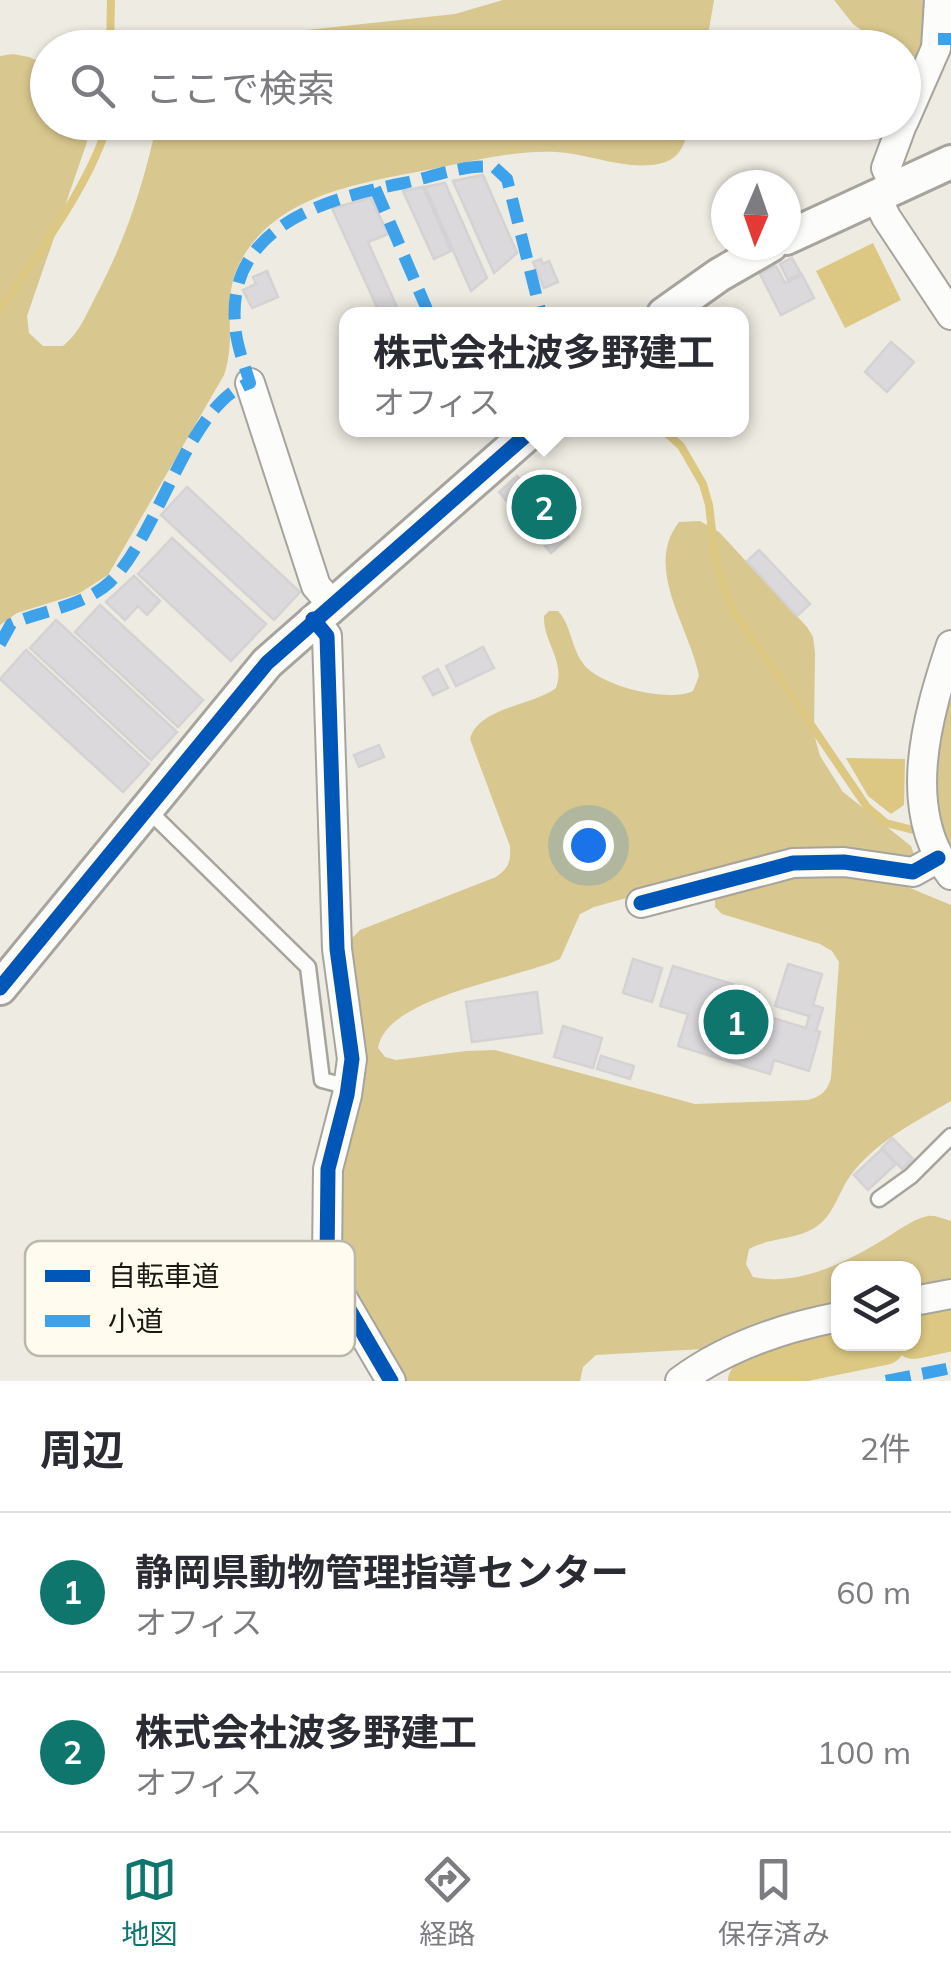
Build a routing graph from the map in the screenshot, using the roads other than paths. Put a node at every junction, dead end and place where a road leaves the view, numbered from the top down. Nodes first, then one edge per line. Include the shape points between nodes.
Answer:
1 (939, 0) edge
2 (921, 82) edge
3 (896, 140) edge
4 (951, 162) edge
5 (886, 192) junction
6 (801, 231) edge
7 (746, 260) edge
8 (674, 307) edge
9 (951, 315) edge
10 (250, 383) dead end
11 (524, 437) edge
12 (322, 611) junction
13 (951, 646) edge
14 (146, 809) junction
15 (945, 867) edge
16 (641, 903) dead end
17 (0, 988) edge
18 (349, 1087) junction
19 (951, 1136) edge
20 (879, 1199) dead end
21 (327, 1241) edge
22 (951, 1294) edge
23 (921, 1300) edge
24 (831, 1318) edge
25 (355, 1320) edge
26 (392, 1381) edge
27 (680, 1381) edge

1 - 2 street via 936,48
3 - 5 street
4 - 5 street
5 - 6 street
5 - 9 street via 886,217
7 - 8 street
10 - 12 street
11 - 12 street
12 - 14 street via 252,680
12 - 18 street
13 - 15 street via 925,750 926,822
14 - 17 street
14 - 18 lane via 308,967 322,1080
15 - 16 street via 914,872 844,862 793,864
18 - 21 street via 328,1169
19 - 20 lane
22 - 23 street
24 - 27 street via 740,1346
25 - 26 street

